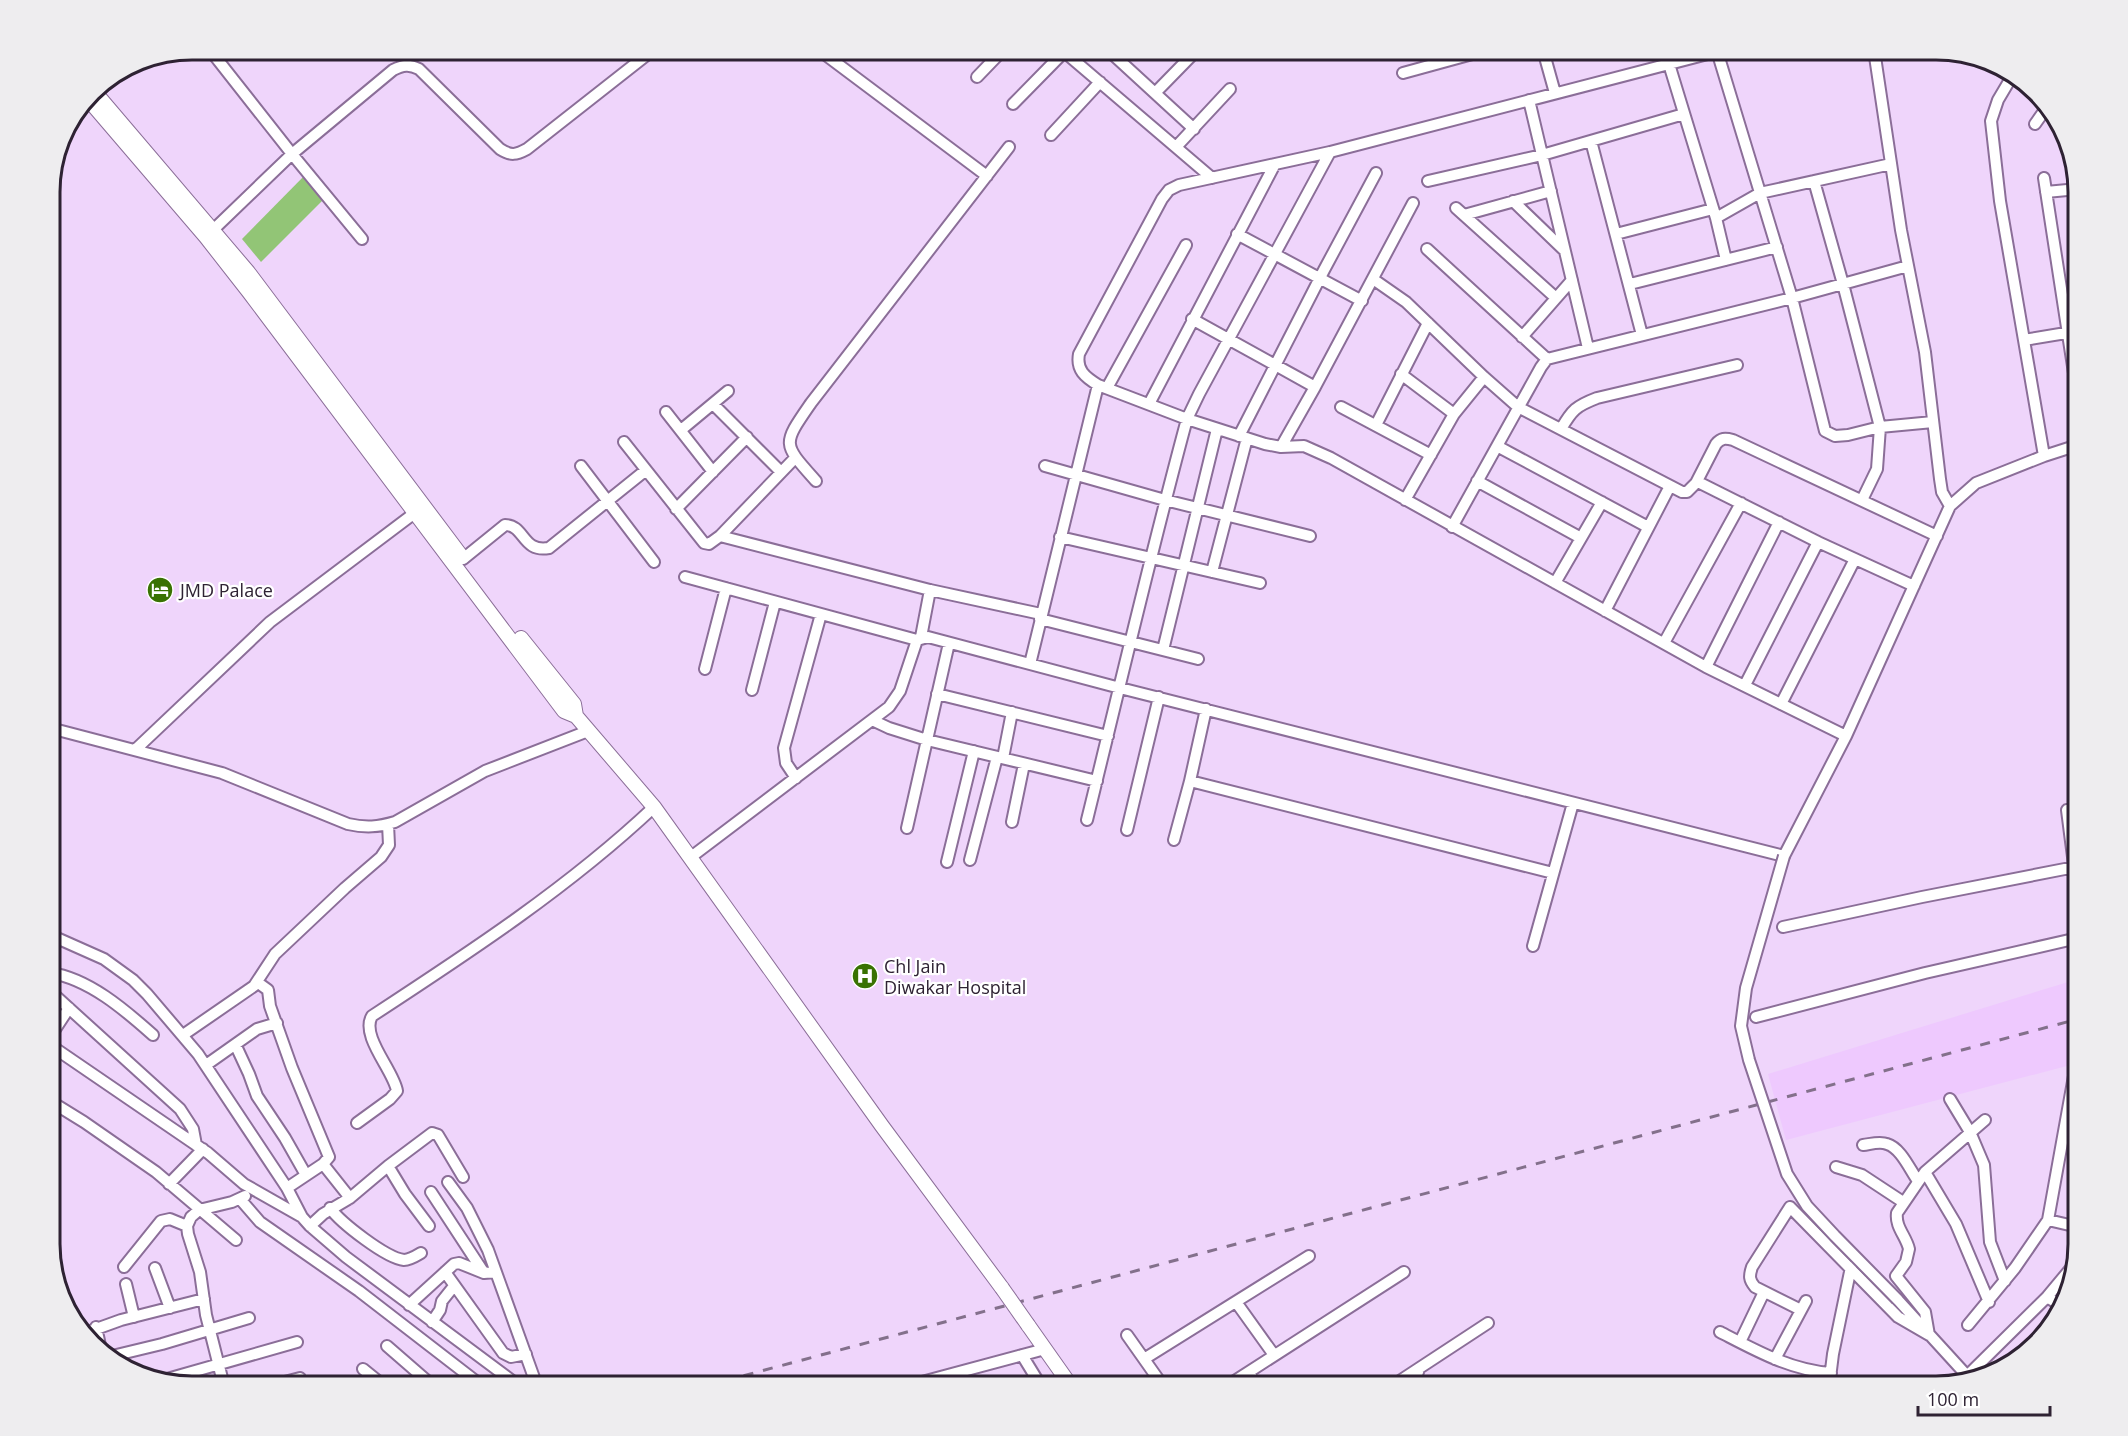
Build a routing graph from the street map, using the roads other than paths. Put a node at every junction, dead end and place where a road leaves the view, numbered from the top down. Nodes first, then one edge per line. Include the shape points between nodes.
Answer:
1 (218, 60) edge
2 (640, 60) edge
3 (832, 60) edge
4 (993, 60) edge
5 (1055, 60) edge
6 (1075, 60) edge
7 (1120, 60) edge
8 (1187, 60) edge
9 (1450, 60) edge
10 (1545, 60) edge
11 (1684, 60) edge
12 (1723, 60) edge
13 (1875, 60) edge
14 (1669, 64) junction
15 (1403, 73) dead end
16 (977, 77) dead end
17 (2009, 81) edge
18 (1100, 82) junction
19 (1230, 89) dead end
20 (1155, 93) junction
21 (1555, 93) junction
22 (100, 98) edge
23 (1529, 100) junction
24 (1013, 104) dead end
25 (93, 105) edge
26 (2042, 113) edge
27 (1684, 114) junction
28 (2035, 124) dead end
29 (1194, 129) junction
30 (1051, 135) dead end
31 (1591, 141) junction
32 (1009, 147) dead end
33 (1176, 147) junction
34 (1330, 152) junction
35 (292, 154) junction
36 (1542, 155) junction
37 (1275, 164) junction
38 (1891, 164) junction
39 (1376, 173) dead end
40 (987, 176) junction
41 (1212, 178) junction
42 (2044, 178) dead end
43 (1428, 181) dead end
44 (1814, 181) junction
45 (2068, 190) edge
46 (1551, 191) junction
47 (2046, 192) junction
48 (1760, 193) junction
49 (1513, 201) junction
50 (1413, 203) dead end
51 (1714, 214) junction
52 (213, 230) junction
53 (1237, 234) junction
54 (1616, 234) junction
55 (362, 239) dead end
56 (1186, 245) dead end
57 (1777, 247) junction
58 (1427, 249) dead end
59 (1565, 251) junction
60 (1274, 255) junction
61 (1726, 260) junction
62 (1908, 266) junction
63 (1319, 279) junction
64 (1373, 279) junction
65 (1572, 280) junction
66 (1630, 284) junction
67 (1843, 284) junction
68 (1556, 298) junction
69 (1792, 298) junction
70 (1362, 301) junction
71 (2068, 306) edge
72 (1192, 319) junction
73 (1428, 323) junction
74 (2068, 333) edge
75 (1642, 335) junction
76 (1522, 337) junction
77 (1229, 338) junction
78 (2024, 340) junction
79 (1588, 348) junction
80 (1547, 359) junction
81 (1275, 365) junction
82 (1737, 365) dead end
83 (1401, 374) junction
84 (1484, 377) junction
85 (1102, 386) junction
86 (1316, 387) junction
87 (728, 391) dead end
88 (713, 404) junction
89 (1149, 404) junction
90 (1341, 407) dead end
91 (1518, 407) junction
92 (666, 412) dead end
93 (1454, 414) junction
94 (1187, 419) junction
95 (1933, 422) junction
96 (1376, 425) junction
97 (1880, 428) junction
98 (1217, 429) junction
99 (1561, 429) junction
100 (681, 430) junction
101 (747, 437) junction
102 (1243, 437) junction
103 (624, 442) dead end
104 (1497, 446) junction
105 (1281, 447) junction
106 (2068, 448) edge
107 (1431, 455) junction
108 (2044, 456) junction
109 (795, 458) junction
110 (581, 466) dead end
111 (1045, 466) dead end
112 (646, 470) junction
113 (713, 472) junction
114 (781, 472) junction
115 (1076, 475) junction
116 (816, 481) dead end
117 (1477, 481) junction
118 (1696, 483) junction
119 (1670, 486) junction
120 (1165, 500) junction
121 (1405, 500) junction
122 (1862, 500) junction
123 (607, 502) junction
124 (1602, 502) junction
125 (1741, 503) junction
126 (1950, 506) junction
127 (1197, 508) junction
128 (676, 509) junction
129 (416, 512) junction
130 (1226, 515) junction
131 (1779, 522) junction
132 (1648, 526) junction
133 (1452, 527) junction
134 (720, 536) junction
135 (1310, 536) dead end
136 (1937, 536) junction
137 (1060, 537) junction
138 (1581, 538) junction
139 (1818, 542) junction
140 (1150, 558) junction
141 (463, 559) junction
142 (1855, 559) junction
143 (654, 562) dead end
144 (1184, 566) junction
145 (1212, 572) junction
146 (685, 577) dead end
147 (1260, 583) dead end
148 (1555, 584) junction
149 (1914, 586) junction
150 (726, 588) junction
151 (930, 590) junction
152 (775, 602) junction
153 (1605, 610) junction
154 (821, 614) junction
155 (1040, 617) junction
156 (919, 639) junction
157 (1129, 642) junction
158 (949, 643) junction
159 (1664, 643) junction
160 (1163, 650) junction
161 (1198, 659) dead end
162 (1030, 664) junction
163 (1706, 667) junction
164 (705, 669) dead end
165 (1745, 686) junction
166 (1120, 688) junction
167 (752, 690) dead end
168 (937, 694) junction
169 (1159, 697) junction
170 (1781, 704) junction
171 (1206, 709) junction
172 (1012, 712) junction
173 (576, 716) junction
174 (872, 720) junction
175 (60, 731) edge
176 (588, 731) junction
177 (1108, 736) junction
178 (1846, 736) junction
179 (927, 740) junction
180 (135, 750) junction
181 (974, 751) junction
182 (1000, 758) junction
183 (1024, 764) junction
184 (796, 778) junction
185 (1096, 781) junction
186 (1190, 781) junction
187 (1574, 803) junction
188 (654, 807) junction
189 (2067, 810) dead end
190 (2068, 817) edge
191 (1087, 820) dead end
192 (1012, 822) dead end
193 (388, 824) junction
194 (907, 828) dead end
195 (1127, 830) dead end
196 (1174, 840) dead end
197 (1784, 856) junction
198 (691, 857) junction
199 (970, 860) dead end
200 (947, 862) dead end
201 (2068, 868) edge
202 (1553, 873) junction
203 (1783, 927) dead end
204 (60, 940) edge
205 (2068, 940) edge
206 (1533, 946) dead end
207 (60, 976) edge
208 (262, 985) junction
209 (60, 1000) edge
210 (69, 1008) junction
211 (1756, 1017) dead end
212 (60, 1020) edge
213 (277, 1023) junction
214 (153, 1035) dead end
215 (183, 1035) junction
216 (236, 1046) junction
217 (60, 1052) edge
218 (206, 1065) junction
219 (1950, 1099) dead end
220 (60, 1107) edge
221 (2068, 1109) edge
222 (1985, 1120) dead end
223 (357, 1123) dead end
224 (1970, 1132) junction
225 (1863, 1145) dead end
226 (200, 1147) junction
227 (325, 1162) junction
228 (388, 1166) junction
229 (1836, 1167) dead end
230 (1925, 1172) junction
231 (306, 1175) junction
232 (463, 1177) dead end
233 (1918, 1181) junction
234 (448, 1182) dead end
235 (169, 1184) junction
236 (287, 1188) junction
237 (252, 1190) junction
238 (431, 1192) dead end
239 (240, 1199) junction
240 (345, 1201) junction
241 (1904, 1203) junction
242 (330, 1209) junction
243 (199, 1210) junction
244 (302, 1217) junction
245 (2048, 1220) junction
246 (2068, 1225) edge
247 (187, 1226) junction
248 (310, 1226) junction
249 (429, 1226) dead end
250 (236, 1240) dead end
251 (421, 1253) dead end
252 (1309, 1256) dead end
253 (124, 1267) dead end
254 (1851, 1267) junction
255 (155, 1268) dead end
256 (445, 1272) junction
257 (496, 1272) junction
258 (1404, 1272) dead end
259 (484, 1273) junction
260 (2064, 1277) edge
261 (2005, 1281) junction
262 (126, 1284) dead end
263 (454, 1286) junction
264 (1764, 1292) junction
265 (2048, 1297) junction
266 (204, 1299) junction
267 (2055, 1301) edge
268 (1236, 1302) junction
269 (1989, 1302) junction
270 (409, 1305) junction
271 (170, 1308) junction
272 (134, 1317) junction
273 (249, 1318) dead end
274 (432, 1322) junction
275 (1488, 1323) dead end
276 (1968, 1325) dead end
277 (96, 1327) junction
278 (92, 1329) edge
279 (210, 1330) junction
280 (1720, 1332) dead end
281 (1127, 1335) dead end
282 (1929, 1335) junction
283 (98, 1336) edge
284 (297, 1342) dead end
285 (1740, 1342) junction
286 (387, 1346) dead end
287 (1045, 1349) junction
288 (118, 1354) edge
289 (526, 1354) junction
290 (1022, 1355) junction
291 (1274, 1355) junction
292 (1144, 1359) junction
293 (1775, 1359) junction
294 (218, 1365) junction
295 (363, 1369) dead end
296 (1419, 1369) junction
297 (1976, 1370) edge
298 (1249, 1372) junction
299 (1965, 1372) edge
300 (962, 1373) junction
301 (1831, 1373) junction
302 (180, 1375) edge
303 (221, 1376) edge
304 (372, 1376) edge
305 (422, 1376) edge
306 (470, 1376) edge
307 (505, 1376) edge
308 (534, 1376) edge
309 (949, 1376) edge
310 (964, 1376) edge
311 (1035, 1376) edge
312 (1064, 1376) edge
313 (1156, 1376) edge
314 (1243, 1376) edge
315 (1252, 1376) edge
316 (1408, 1376) edge
317 (1417, 1376) edge
318 (1831, 1376) edge

1 - 35 street
2 - 35 street via 516,155 500,149 411,65 393,70
3 - 40 street
4 - 16 street
5 - 24 street
6 - 18 street
7 - 20 street
8 - 20 street
9 - 15 street
10 - 21 street
11 - 14 street
12 - 48 street
13 - 38 street
14 - 21 street
14 - 27 street
17 - 78 street via 1991,121 2000,201
18 - 30 street
18 - 33 street
19 - 29 street
20 - 29 street
21 - 23 street
22 - 52 main road
23 - 34 street
23 - 36 street
25 - 129 main road via 206,237
26 - 28 street
27 - 31 street
27 - 51 street
29 - 33 street
31 - 36 street
31 - 54 street
32 - 40 street
33 - 41 street
34 - 37 street
34 - 60 street
35 - 52 street
35 - 55 street
36 - 43 street
36 - 46 street
37 - 41 street
37 - 53 street
38 - 44 street
38 - 62 street
39 - 63 street
40 - 109 street via 791,432 790,447
41 - 85 street via 1179,185 1162,199 1079,354 1080,370 1085,377
42 - 47 street
44 - 48 street
44 - 67 street
45 - 47 street
46 - 49 street
46 - 59 street
47 - 71 street
48 - 51 street
48 - 57 street
49 - 59 street
49 - 68 street via 1460,211
50 - 64 street
51 - 54 street
51 - 61 street
52 - 141 main road via 249,272
53 - 60 street
53 - 72 street
54 - 66 street
56 - 85 street
57 - 61 street
57 - 69 street
58 - 76 street
59 - 65 street
60 - 63 street
60 - 77 street
61 - 66 street
62 - 67 street
62 - 95 street via 1925,352
63 - 70 street
63 - 81 street
64 - 70 street
64 - 73 street
65 - 68 street
65 - 79 street
66 - 75 street
67 - 69 street
67 - 97 street
68 - 76 street
69 - 75 street
69 - 97 street via 1825,431 1835,436
70 - 86 street
72 - 77 street
72 - 89 street
73 - 83 street
73 - 84 street
74 - 78 street
75 - 79 street
76 - 80 street
77 - 81 street
77 - 94 street
78 - 108 street
79 - 80 street
80 - 91 street
81 - 86 street
81 - 102 street
82 - 99 street via 1580,404
83 - 93 street
83 - 96 street
84 - 91 street
84 - 93 street
85 - 89 street
85 - 115 street
86 - 105 street
87 - 88 street
88 - 100 street
88 - 101 street
89 - 94 street
90 - 96 street
91 - 99 street
91 - 104 street
92 - 100 street
93 - 107 street
94 - 98 street
94 - 120 street
95 - 97 street
95 - 126 street via 1942,492
96 - 107 street
97 - 122 street via 1877,469
98 - 102 street
98 - 127 street
99 - 119 street
100 - 113 street
101 - 113 street
101 - 114 street
102 - 105 street
102 - 130 street
103 - 112 street
104 - 117 street
104 - 124 street
105 - 121 street via 1296,445 1314,450
106 - 108 street
107 - 121 street
108 - 126 street via 1976,483
109 - 114 street
109 - 116 street
110 - 123 street
111 - 115 street
112 - 123 street
112 - 128 street
113 - 128 street
114 - 134 street
115 - 120 street
115 - 137 street
117 - 133 street
117 - 138 street
118 - 119 street via 1687,492
118 - 122 street via 1716,444 1725,438
118 - 125 street
119 - 132 street
120 - 127 street
120 - 140 street
121 - 133 street
122 - 136 street
123 - 141 street via 549,548 531,546 515,528 504,525
123 - 143 street
124 - 132 street
124 - 138 street
125 - 131 street
125 - 159 street
126 - 136 street
127 - 130 street
127 - 144 street
128 - 134 street via 704,543
129 - 173 main road via 564,711
129 - 180 street via 270,622
130 - 135 street
130 - 145 street
131 - 139 street
131 - 163 street
132 - 153 street
133 - 148 street
134 - 151 street
136 - 149 street
137 - 140 street
137 - 155 street
138 - 148 street
139 - 142 street
139 - 165 street
140 - 144 street
140 - 157 street
141 - 173 main road via 574,704
142 - 149 street
142 - 170 street
144 - 145 street
144 - 160 street
145 - 147 street
146 - 150 street
148 - 153 street
149 - 178 street
150 - 152 street
150 - 164 street
151 - 155 street
151 - 156 street
152 - 154 street
152 - 167 street
153 - 159 street
154 - 156 street
154 - 184 street via 784,748 786,763
155 - 157 street
155 - 162 street
156 - 158 street via 928,637
156 - 174 street via 900,691 889,707
157 - 160 street
157 - 166 street
158 - 162 street
158 - 168 street
159 - 163 street
160 - 161 street
162 - 166 street
163 - 165 street
165 - 170 street
166 - 169 street
166 - 177 street
168 - 172 street
168 - 179 street
169 - 171 street
169 - 195 street
170 - 178 street
171 - 186 street
171 - 187 street
172 - 177 street
172 - 182 street
173 - 176 main road
174 - 179 street
174 - 184 street
175 - 180 street
176 - 188 main road
176 - 193 street via 485,771
177 - 185 street
178 - 197 street
179 - 181 street
179 - 194 street
180 - 193 street via 222,773 348,824 365,828
181 - 182 street
181 - 200 street
182 - 183 street
182 - 199 street
183 - 185 street
183 - 192 street
184 - 198 street
185 - 191 street
186 - 196 street
186 - 202 street
187 - 197 street
187 - 202 street
188 - 198 main road
188 - 223 street via 553,893 372,1016 369,1027 397,1091
189 - 190 street
193 - 208 street via 387,851 275,954
197 - 282 street, bridge via 1746,988 1741,1026 1749,1060 1787,1174 1807,1206
198 - 287 main road, bridge
201 - 203 street
202 - 206 street
204 - 215 street via 119,969
205 - 211 street
207 - 214 street via 107,997
208 - 213 street
208 - 215 street
209 - 210 street
210 - 212 street
210 - 226 street via 180,1109
213 - 216 street via 257,1029
213 - 227 street via 329,1157
215 - 218 street
216 - 218 street
216 - 231 street via 257,1096
217 - 226 street
218 - 236 street
219 - 224 street
220 - 235 street
221 - 245 street
222 - 224 street
224 - 230 street
224 - 261 street via 1984,1165 1990,1242
225 - 233 street via 1891,1146
226 - 235 street
226 - 237 street
227 - 231 street
227 - 240 street
228 - 232 street via 432,1132
228 - 240 street
228 - 249 street
229 - 241 street via 1862,1175
230 - 233 street
230 - 269 street via 1956,1224
231 - 236 street
233 - 241 street
234 - 257 street via 478,1227
235 - 243 street
236 - 244 street
237 - 239 street
237 - 244 street
238 - 259 street
239 - 243 street
239 - 306 street via 260,1222
240 - 242 street
241 - 282 street via 1896,1220 1908,1242 1909,1255 1896,1276 1925,1312
242 - 248 street
242 - 251 street via 363,1238 401,1259
243 - 247 street
243 - 250 street
244 - 248 street
245 - 246 street
245 - 261 street
247 - 253 street via 170,1219 161,1221
247 - 266 street
248 - 270 street
252 - 268 street
254 - 264 street via 1790,1207 1750,1273 1750,1282
254 - 282 street via 1898,1317
254 - 301 street
255 - 271 street
256 - 259 street via 459,1263
256 - 263 street
256 - 270 street
257 - 259 street
257 - 289 street
258 - 291 street
260 - 265 street
261 - 269 street
262 - 272 street
263 - 274 street
263 - 289 street via 503,1353 511,1357
264 - 285 street
264 - 293 street via 1804,1305
265 - 267 street
265 - 297 street
266 - 271 street
266 - 279 street
268 - 291 street
268 - 292 street
269 - 276 street
270 - 274 street
271 - 272 street
272 - 277 street
273 - 279 street
274 - 307 street
275 - 296 street
277 - 278 street
277 - 283 street
279 - 288 street
279 - 294 street
280 - 285 street
281 - 292 street
282 - 299 street
284 - 294 street
285 - 293 street
286 - 305 street
287 - 290 street
287 - 312 main road
289 - 308 street
290 - 300 street
290 - 311 street
291 - 298 street
292 - 313 street
293 - 301 street
294 - 302 street
294 - 303 street
295 - 304 street
296 - 316 street
296 - 317 street
298 - 314 street
298 - 315 street
300 - 309 street
300 - 310 street
301 - 318 street

